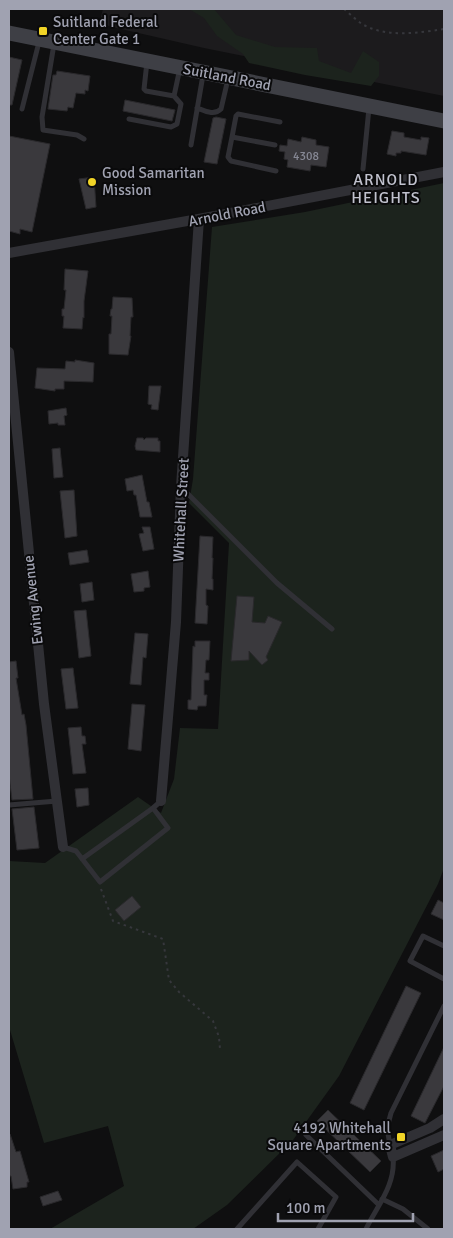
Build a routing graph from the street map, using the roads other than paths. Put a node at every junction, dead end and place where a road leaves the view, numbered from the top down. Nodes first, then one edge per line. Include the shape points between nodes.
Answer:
1 (9, 33) edge
2 (47, 40) junction
3 (147, 60) junction
4 (180, 67) junction
5 (203, 72) junction
6 (228, 77) junction
7 (174, 96) junction
8 (369, 106) junction
9 (197, 108) junction
10 (22, 109) dead end
11 (129, 119) dead end
12 (444, 121) edge
13 (280, 122) dead end
14 (232, 137) junction
15 (84, 139) dead end
16 (275, 144) dead end
17 (191, 145) dead end
18 (363, 169) dead end
19 (276, 171) dead end
20 (444, 172) edge
21 (198, 219) junction
22 (9, 253) edge
23 (9, 352) edge
24 (181, 487) junction
25 (332, 629) dead end
26 (57, 800) junction
27 (157, 804) junction
28 (9, 805) edge
29 (63, 847) joint
30 (82, 859) junction
31 (444, 946) edge
32 (444, 979) edge
33 (444, 1006) edge
34 (444, 1119) edge
35 (306, 1135) dead end
36 (444, 1135) edge
37 (390, 1145) junction
38 (393, 1157) junction
39 (382, 1199) junction
40 (379, 1205) junction
41 (237, 1229) edge
42 (318, 1229) edge
43 (366, 1229) edge
44 (428, 1229) edge

1 - 2 main road, Suitland Road
2 - 3 main road, Suitland Road
2 - 10 lane
2 - 15 lane via 43,130
3 - 4 main road, Suitland Road
3 - 7 lane via 144,89
4 - 5 main road, Suitland Road
4 - 7 lane
5 - 6 main road, Suitland Road
5 - 9 lane
6 - 8 main road, Suitland Road
6 - 9 lane via 222,109 215,113
7 - 11 lane via 181,104 174,126
8 - 12 main road, Suitland Road
8 - 18 lane
9 - 17 lane
13 - 14 lane via 238,114
14 - 16 lane
14 - 19 lane via 228,157 231,161
20 - 21 street, Arnold Road
21 - 22 street, Arnold Road
21 - 24 street, Whitehall Street
23 - 26 street, Ewing Avenue via 33,600
24 - 25 lane via 277,583
24 - 27 street, Whitehall Street via 176,622
26 - 28 lane
26 - 29 street, Ewing Avenue
27 - 30 lane
27 - 30 lane via 168,828 100,882
29 - 30 lane via 76,852
31 - 32 lane via 423,936 410,962
33 - 37 lane via 391,1113 388,1128
34 - 37 street
35 - 40 lane
36 - 38 street
37 - 38 street
38 - 39 lane via 393,1176
39 - 40 lane
39 - 44 lane via 403,1209
40 - 43 lane
41 - 42 lane via 297,1162 336,1197

